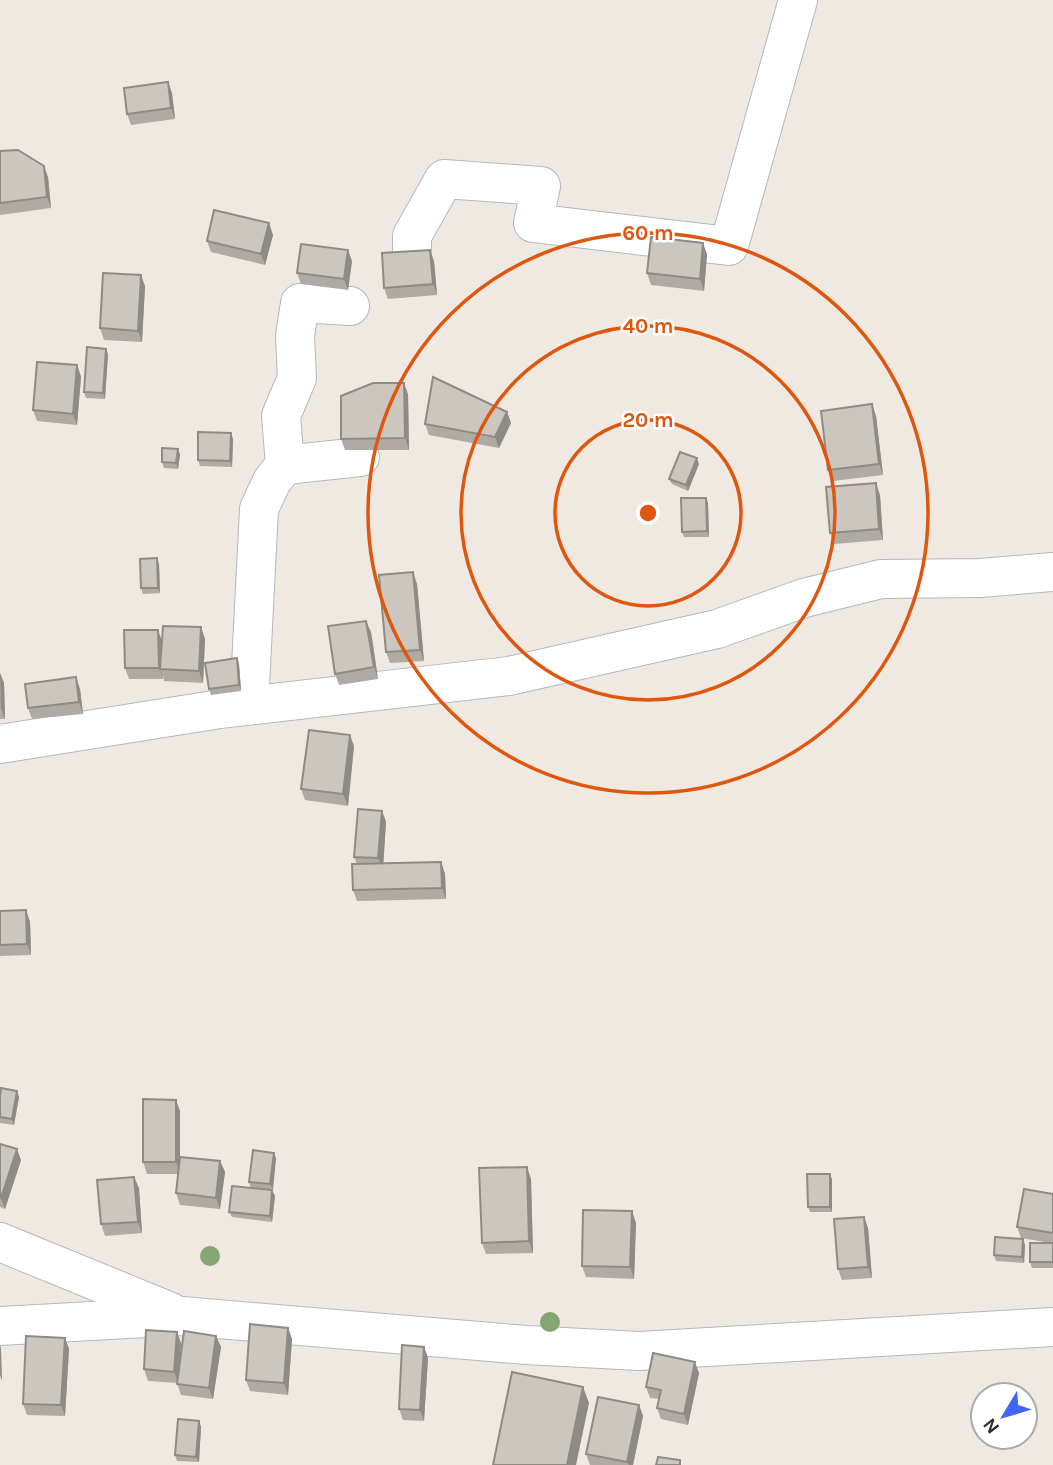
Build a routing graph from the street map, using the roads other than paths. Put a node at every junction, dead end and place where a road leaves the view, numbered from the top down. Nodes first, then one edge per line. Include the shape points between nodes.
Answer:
1 (798, 0) edge
2 (412, 250) edge
3 (350, 306) dead end
4 (360, 457) dead end
5 (285, 465) junction
6 (1053, 572) edge
7 (249, 705) junction
8 (0, 744) edge
9 (0, 1242) edge
10 (182, 1317) junction
11 (0, 1326) edge
12 (1053, 1327) edge

1 - 2 street via 729,246 533,223 541,186 444,179 412,236
3 - 5 street via 300,303 295,336 297,378 281,416
4 - 5 street
5 - 7 street via 259,509
6 - 7 street via 881,579 804,597 717,629 509,676
7 - 8 street
9 - 10 street
10 - 11 street
10 - 12 street via 639,1351

